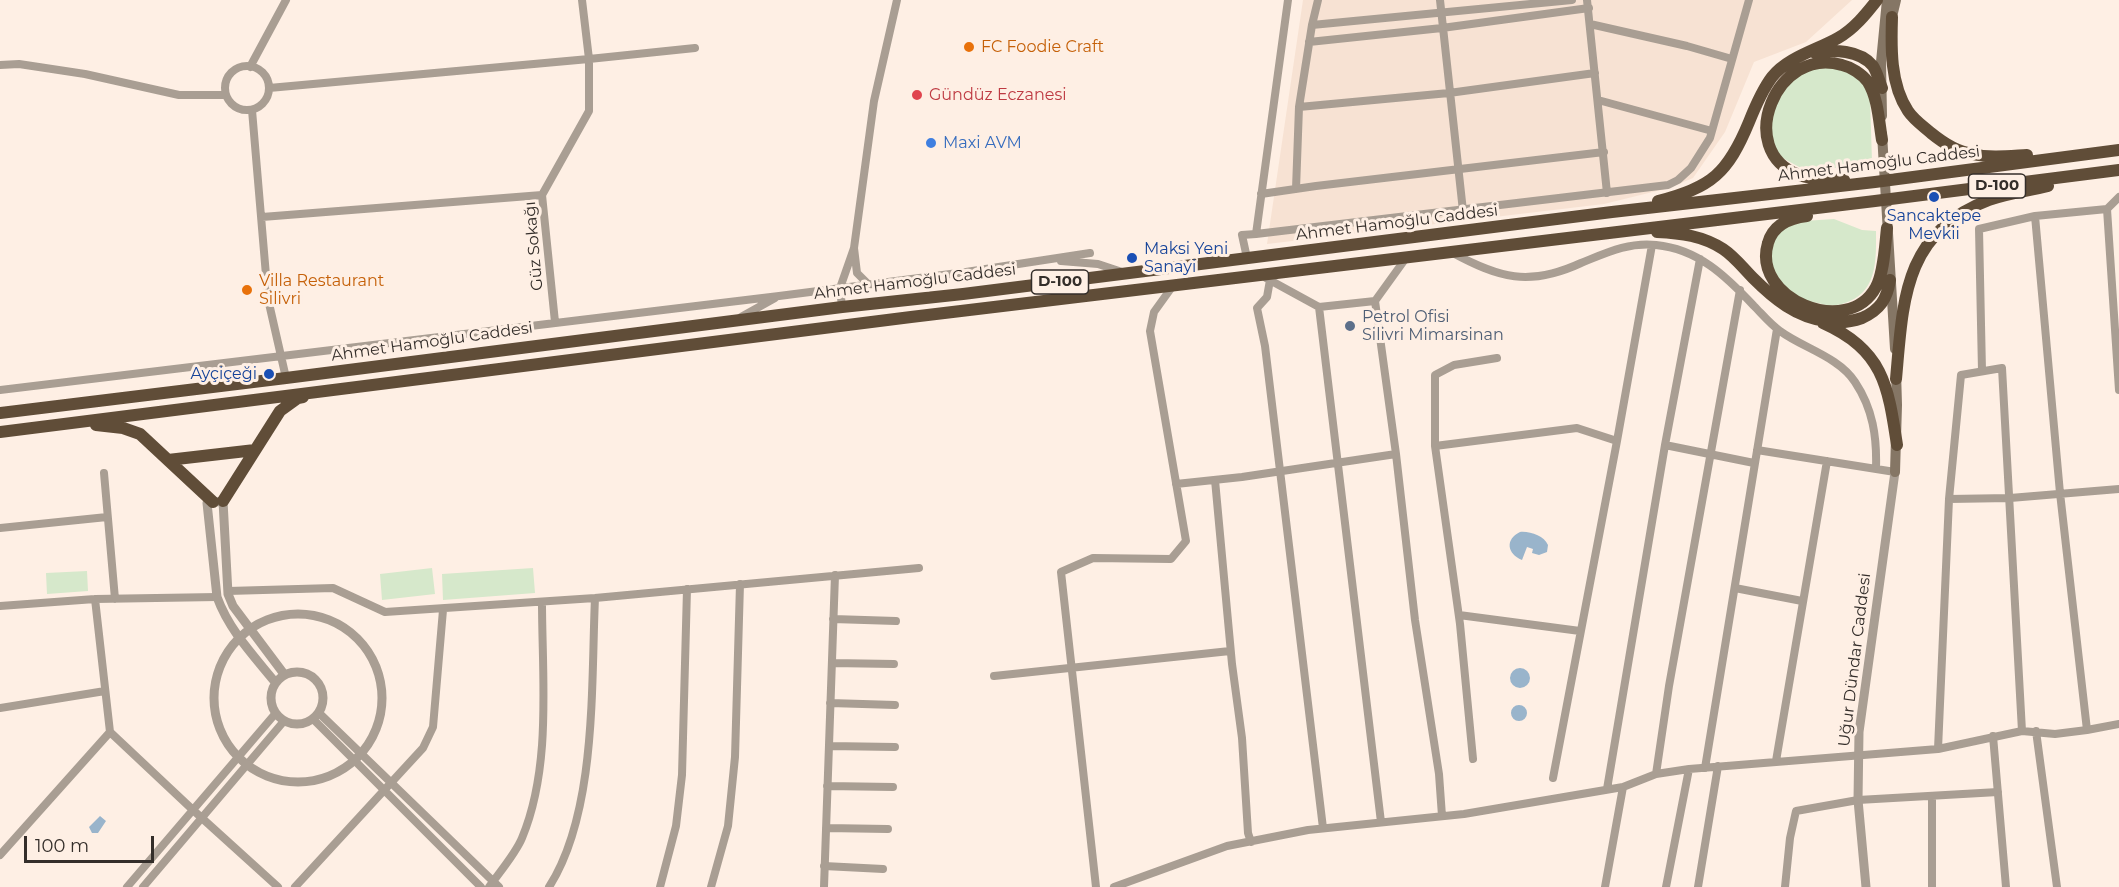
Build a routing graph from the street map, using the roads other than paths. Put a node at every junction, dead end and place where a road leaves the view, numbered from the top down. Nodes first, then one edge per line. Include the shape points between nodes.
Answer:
1 (286, 0) edge
2 (582, 0) edge
3 (897, 0) edge
4 (1288, 0) edge
5 (1318, 0) edge
6 (1440, 0) edge
7 (1572, 0) edge
8 (1749, 0) edge
9 (1877, 0) edge
10 (1887, 0) edge
11 (1896, 0) edge
12 (1588, 4) edge
13 (1441, 14) junction
14 (1892, 17) junction
15 (1590, 24) junction
16 (1312, 25) junction
17 (1442, 28) junction
18 (1309, 42) junction
19 (695, 48) dead end
20 (1801, 57) junction
21 (589, 59) junction
22 (1732, 59) junction
23 (0, 65) edge
24 (250, 67) junction
25 (1595, 73) junction
26 (269, 88) junction
27 (1882, 88) junction
28 (1449, 93) junction
29 (226, 95) junction
30 (1598, 100) junction
31 (1299, 107) junction
32 (252, 110) junction
33 (1712, 131) junction
34 (1882, 140) junction
35 (2119, 150) edge
36 (1604, 152) junction
37 (2091, 154) junction
38 (1457, 170) junction
39 (2119, 170) edge
40 (2095, 173) junction
41 (1875, 182) junction
42 (1296, 189) junction
43 (1607, 193) junction
44 (1261, 194) junction
45 (542, 195) junction
46 (2119, 197) edge
47 (1875, 201) junction
48 (2107, 209) junction
49 (1463, 211) junction
50 (1612, 212) junction
51 (2035, 216) junction
52 (262, 217) junction
53 (1887, 228) junction
54 (1599, 233) junction
55 (1256, 234) junction
56 (1652, 245) junction
57 (854, 248) junction
58 (1450, 252) junction
59 (1090, 253) dead end
60 (1247, 258) junction
61 (1406, 258) junction
62 (1700, 259) junction
63 (1028, 264) junction
64 (1126, 274) junction
65 (1265, 278) junction
66 (1890, 280) junction
67 (868, 284) junction
68 (1172, 287) junction
69 (840, 288) junction
70 (1740, 290) junction
71 (779, 296) junction
72 (1375, 301) junction
73 (842, 307) junction
74 (1319, 307) junction
75 (1813, 320) junction
76 (736, 321) junction
77 (555, 322) junction
78 (1777, 329) junction
79 (280, 356) junction
80 (1497, 358) dead end
81 (1982, 371) junction
82 (286, 378) junction
83 (1896, 379) junction
84 (0, 390) edge
85 (328, 390) junction
86 (2119, 390) edge
87 (0, 412) edge
88 (46, 426) junction
89 (0, 432) edge
90 (1617, 441) junction
91 (1665, 445) junction
92 (1897, 445) junction
93 (1435, 446) junction
94 (255, 450) junction
95 (1757, 450) junction
96 (1396, 453) junction
97 (1711, 455) junction
98 (168, 460) junction
99 (1827, 461) junction
100 (1338, 462) junction
101 (1754, 463) junction
102 (1876, 469) junction
103 (1280, 471) junction
104 (1895, 472) junction
105 (104, 473) dead end
106 (1215, 480) junction
107 (1176, 484) junction
108 (2119, 489) edge
109 (2060, 493) junction
110 (2010, 498) junction
111 (1949, 499) junction
112 (218, 501) junction
113 (107, 517) junction
114 (0, 528) edge
115 (919, 568) dead end
116 (835, 575) junction
117 (740, 584) junction
118 (1735, 588) junction
119 (687, 589) junction
120 (228, 591) junction
121 (217, 597) junction
122 (595, 598) junction
123 (95, 599) junction
124 (115, 599) junction
125 (1802, 601) junction
126 (542, 602) junction
127 (0, 606) edge
128 (443, 610) junction
129 (1459, 615) junction
130 (833, 620) junction
131 (897, 621) dead end
132 (250, 630) junction
133 (1580, 631) junction
134 (238, 638) junction
135 (1230, 651) junction
136 (832, 663) junction
137 (894, 664) dead end
138 (1071, 667) junction
139 (284, 674) junction
140 (994, 676) dead end
141 (275, 682) junction
142 (105, 691) junction
143 (830, 703) junction
144 (895, 705) dead end
145 (0, 708) edge
146 (275, 714) junction
147 (316, 716) junction
148 (284, 721) junction
149 (2119, 724) edge
150 (2087, 730) junction
151 (2022, 731) junction
152 (2036, 731) junction
153 (110, 732) junction
154 (1993, 736) junction
155 (829, 746) junction
156 (895, 747) dead end
157 (1938, 749) junction
158 (239, 756) junction
159 (1858, 756) junction
160 (358, 758) junction
161 (1473, 759) dead end
162 (1776, 761) junction
163 (249, 764) junction
164 (1718, 766) junction
165 (1705, 768) junction
166 (1689, 769) junction
167 (1656, 774) junction
168 (1553, 778) dead end
169 (392, 783) junction
170 (827, 786) junction
171 (893, 787) dead end
172 (1623, 787) junction
173 (1607, 789) junction
174 (384, 791) junction
175 (1998, 792) junction
176 (1932, 796) junction
177 (1858, 800) junction
178 (193, 810) junction
179 (1442, 816) junction
180 (201, 818) junction
181 (1380, 822) junction
182 (826, 828) junction
183 (1323, 828) junction
184 (888, 829) dead end
185 (1251, 842) junction
186 (0, 855) edge
187 (825, 866) junction
188 (883, 869) dead end
189 (494, 885) edge
190 (127, 887) edge
191 (143, 887) edge
192 (278, 887) edge
193 (296, 887) edge
194 (482, 887) edge
195 (549, 887) edge
196 (660, 887) edge
197 (711, 887) edge
198 (824, 887) edge
199 (1096, 887) edge
200 (1114, 887) edge
201 (1605, 887) edge
202 (1666, 887) edge
203 (1698, 887) edge
204 (1785, 887) edge
205 (1866, 887) edge
206 (1932, 887) edge
207 (2006, 887) edge
208 (2057, 887) edge

1 - 24 street
2 - 21 street, Güz Sokağı
3 - 57 street via 874,101
4 - 44 street
5 - 16 street
6 - 13 street
7 - 13 street
8 - 22 street
9 - 20 highway via 1840,37
10 - 27 main road
11 - 14 main road
12 - 15 street
12 - 17 street
13 - 16 street
13 - 17 street
14 - 27 main road
14 - 37 highway via 1893,60 1901,95 1907,110 1941,141 1969,154 1994,157
15 - 22 street
15 - 25 street
16 - 18 street
17 - 18 street
17 - 28 street
18 - 31 street
19 - 21 street
20 - 27 highway via 1821,52 1855,54 1873,66
20 - 50 highway via 1772,77 1732,159 1712,180 1689,192
21 - 26 street
21 - 45 street, Güz Sokağı via 589,111
22 - 33 street
23 - 29 street via 85,74 179,94
24 - 26 street via 263,74
24 - 29 street via 230,74
25 - 28 street
25 - 30 street
26 - 32 street via 264,102
27 - 34 main road
28 - 31 street
28 - 38 street
29 - 32 street via 239,109
30 - 33 street
30 - 36 street
31 - 42 street
32 - 52 street
33 - 43 street via 1691,168 1678,180 1668,185
34 - 41 highway via 1868,82 1844,65 1823,62 1800,69 1771,99 1768,143 1787,168 1808,177
34 - 53 main road
35 - 37 highway, Ahmet Hamoğlu Caddesi / D-100
36 - 38 street
36 - 43 street
37 - 41 highway, Ahmet Hamoğlu Caddesi / D-100
38 - 42 street
38 - 49 street
39 - 40 highway, Ahmet Hamoğlu Caddesi / D-100
40 - 47 highway, Ahmet Hamoğlu Caddesi / D-100
40 - 83 highway via 1991,199 1967,209 1932,238 1906,292
41 - 50 highway, Ahmet Hamoğlu Caddesi / D-100
42 - 44 street
43 - 49 street
44 - 55 street
45 - 52 street
45 - 77 street, Güz Sokağı
46 - 48 street
47 - 53 highway via 1779,225 1766,251 1769,272 1788,295 1808,306 1831,311 1853,307 1876,287
47 - 54 highway, Ahmet Hamoğlu Caddesi / D-100
48 - 51 street
48 - 86 street
49 - 55 street
50 - 60 highway, Ahmet Hamoğlu Caddesi / D-100
51 - 81 street via 1980,229
51 - 109 street
52 - 79 street via 268,299
53 - 66 main road
54 - 58 highway, Ahmet Hamoğlu Caddesi / D-100
54 - 75 highway via 1681,234 1710,242 1734,258 1777,300
55 - 60 street via 1242,236
56 - 58 street via 1618,248 1564,271 1532,277 1486,271
56 - 62 street
56 - 90 street
57 - 67 street via 857,273
57 - 69 street
58 - 61 highway, Ahmet Hamoğlu Caddesi / D-100
59 - 63 street
60 - 64 highway, Ahmet Hamoğlu Caddesi / D-100
61 - 65 highway, Ahmet Hamoğlu Caddesi / D-100
61 - 72 street
62 - 70 street
62 - 91 street
63 - 64 street via 1075,261
63 - 67 street
64 - 73 highway, Ahmet Hamoğlu Caddesi / D-100
65 - 68 highway, Ahmet Hamoğlu Caddesi / D-100
65 - 74 street
65 - 103 street via 1267,297 1257,308
66 - 75 highway via 1888,294 1870,314 1846,322
66 - 83 main road
67 - 69 street
68 - 85 highway, Ahmet Hamoğlu Caddesi / D-100
68 - 107 street via 1154,312 1150,331
69 - 71 street
69 - 73 street
70 - 78 street
70 - 97 street
71 - 76 street
71 - 77 street
72 - 74 street
72 - 96 street
73 - 76 highway, Ahmet Hamoğlu Caddesi / D-100
74 - 100 street
75 - 92 highway via 1859,345 1875,363 1888,393
76 - 82 highway, Ahmet Hamoğlu Caddesi / D-100
77 - 79 street
78 - 95 street
78 - 102 street via 1854,379 1873,419
79 - 82 street
79 - 84 street
80 - 93 street via 1454,365 1435,375
81 - 110 street via 2002,368
81 - 111 street via 1961,375
82 - 87 highway, Ahmet Hamoğlu Caddesi / D-100
83 - 92 main road
85 - 88 highway, Ahmet Hamoğlu Caddesi / D-100
85 - 94 highway via 298,398 280,411
88 - 89 highway, Ahmet Hamoğlu Caddesi / D-100
88 - 98 highway via 123,428 140,434
90 - 93 street via 1577,428
90 - 133 street
91 - 97 street
91 - 173 street
92 - 104 main road
93 - 129 street
94 - 98 highway
94 - 112 highway
95 - 99 street
95 - 101 street
96 - 100 street
96 - 179 street
97 - 101 street
97 - 167 street
98 - 112 highway
99 - 102 street
99 - 125 street
100 - 103 street
100 - 181 street
101 - 118 street
102 - 104 street
103 - 106 street
103 - 183 street
104 - 159 street, Uğur Dündar Caddesi via 1858,732
105 - 113 street
106 - 107 street
106 - 135 street
107 - 138 street via 1186,541 1171,559 1093,558 1061,572
108 - 109 street
109 - 110 street
109 - 150 street
110 - 111 street
110 - 151 street
111 - 157 street
112 - 120 street
112 - 121 street via 207,503
113 - 114 street
113 - 124 street
115 - 116 street
116 - 117 street
116 - 130 street
117 - 119 street
117 - 197 street via 733,780 728,826
118 - 125 street
118 - 165 street
119 - 122 street
119 - 196 street via 682,775 676,826
120 - 128 street via 333,588 385,612
120 - 132 street via 233,606
121 - 124 street
121 - 134 street
122 - 126 street
122 - 195 street via 582,799 570,843
123 - 124 street
123 - 127 street
123 - 142 street
125 - 162 street
126 - 128 street
126 - 189 street via 543,729 536,795 522,839
128 - 169 street via 433,727 423,748
129 - 133 street
129 - 161 street
130 - 131 street
130 - 136 street
132 - 134 street
132 - 139 street
132 - 160 street via 264,620 309,616 342,628 361,645 372,659 382,700 379,721
133 - 168 street
134 - 141 street
134 - 158 street via 221,664 214,704 223,736
135 - 138 street
135 - 185 street
136 - 137 street
136 - 143 street
138 - 140 street
138 - 199 street
139 - 141 street
139 - 147 street via 302,672 317,680 323,696
141 - 146 street via 270,698
142 - 145 street
142 - 153 street
143 - 144 street
143 - 155 street
146 - 148 street
146 - 158 street
147 - 148 street via 296,724
147 - 160 street
148 - 163 street
149 - 150 street
150 - 152 street via 2055,734
151 - 152 street
151 - 154 street
152 - 208 street
153 - 178 street
153 - 186 street
154 - 157 street
154 - 175 street
155 - 156 street
155 - 170 street
157 - 159 street
158 - 163 street
158 - 178 street
159 - 162 street
159 - 177 street, Uğur Dündar Caddesi
160 - 163 street via 333,776 297,783 276,779
160 - 169 street
160 - 174 street
162 - 164 street
163 - 180 street
164 - 165 street
164 - 203 street
165 - 166 street
166 - 167 street
166 - 202 street
167 - 172 street
169 - 174 street
169 - 189 street
170 - 171 street
170 - 182 street
172 - 173 street
172 - 201 street
173 - 179 street
174 - 193 street
174 - 194 street
175 - 176 street
175 - 207 street
176 - 177 street
176 - 206 street
177 - 204 street via 1796,811
177 - 205 street, Uğur Dündar Caddesi
178 - 180 street
178 - 190 street
179 - 181 street
180 - 191 street
180 - 192 street
181 - 183 street
182 - 184 street
182 - 187 street
183 - 185 street
185 - 200 street via 1227,846
187 - 188 street
187 - 198 street

